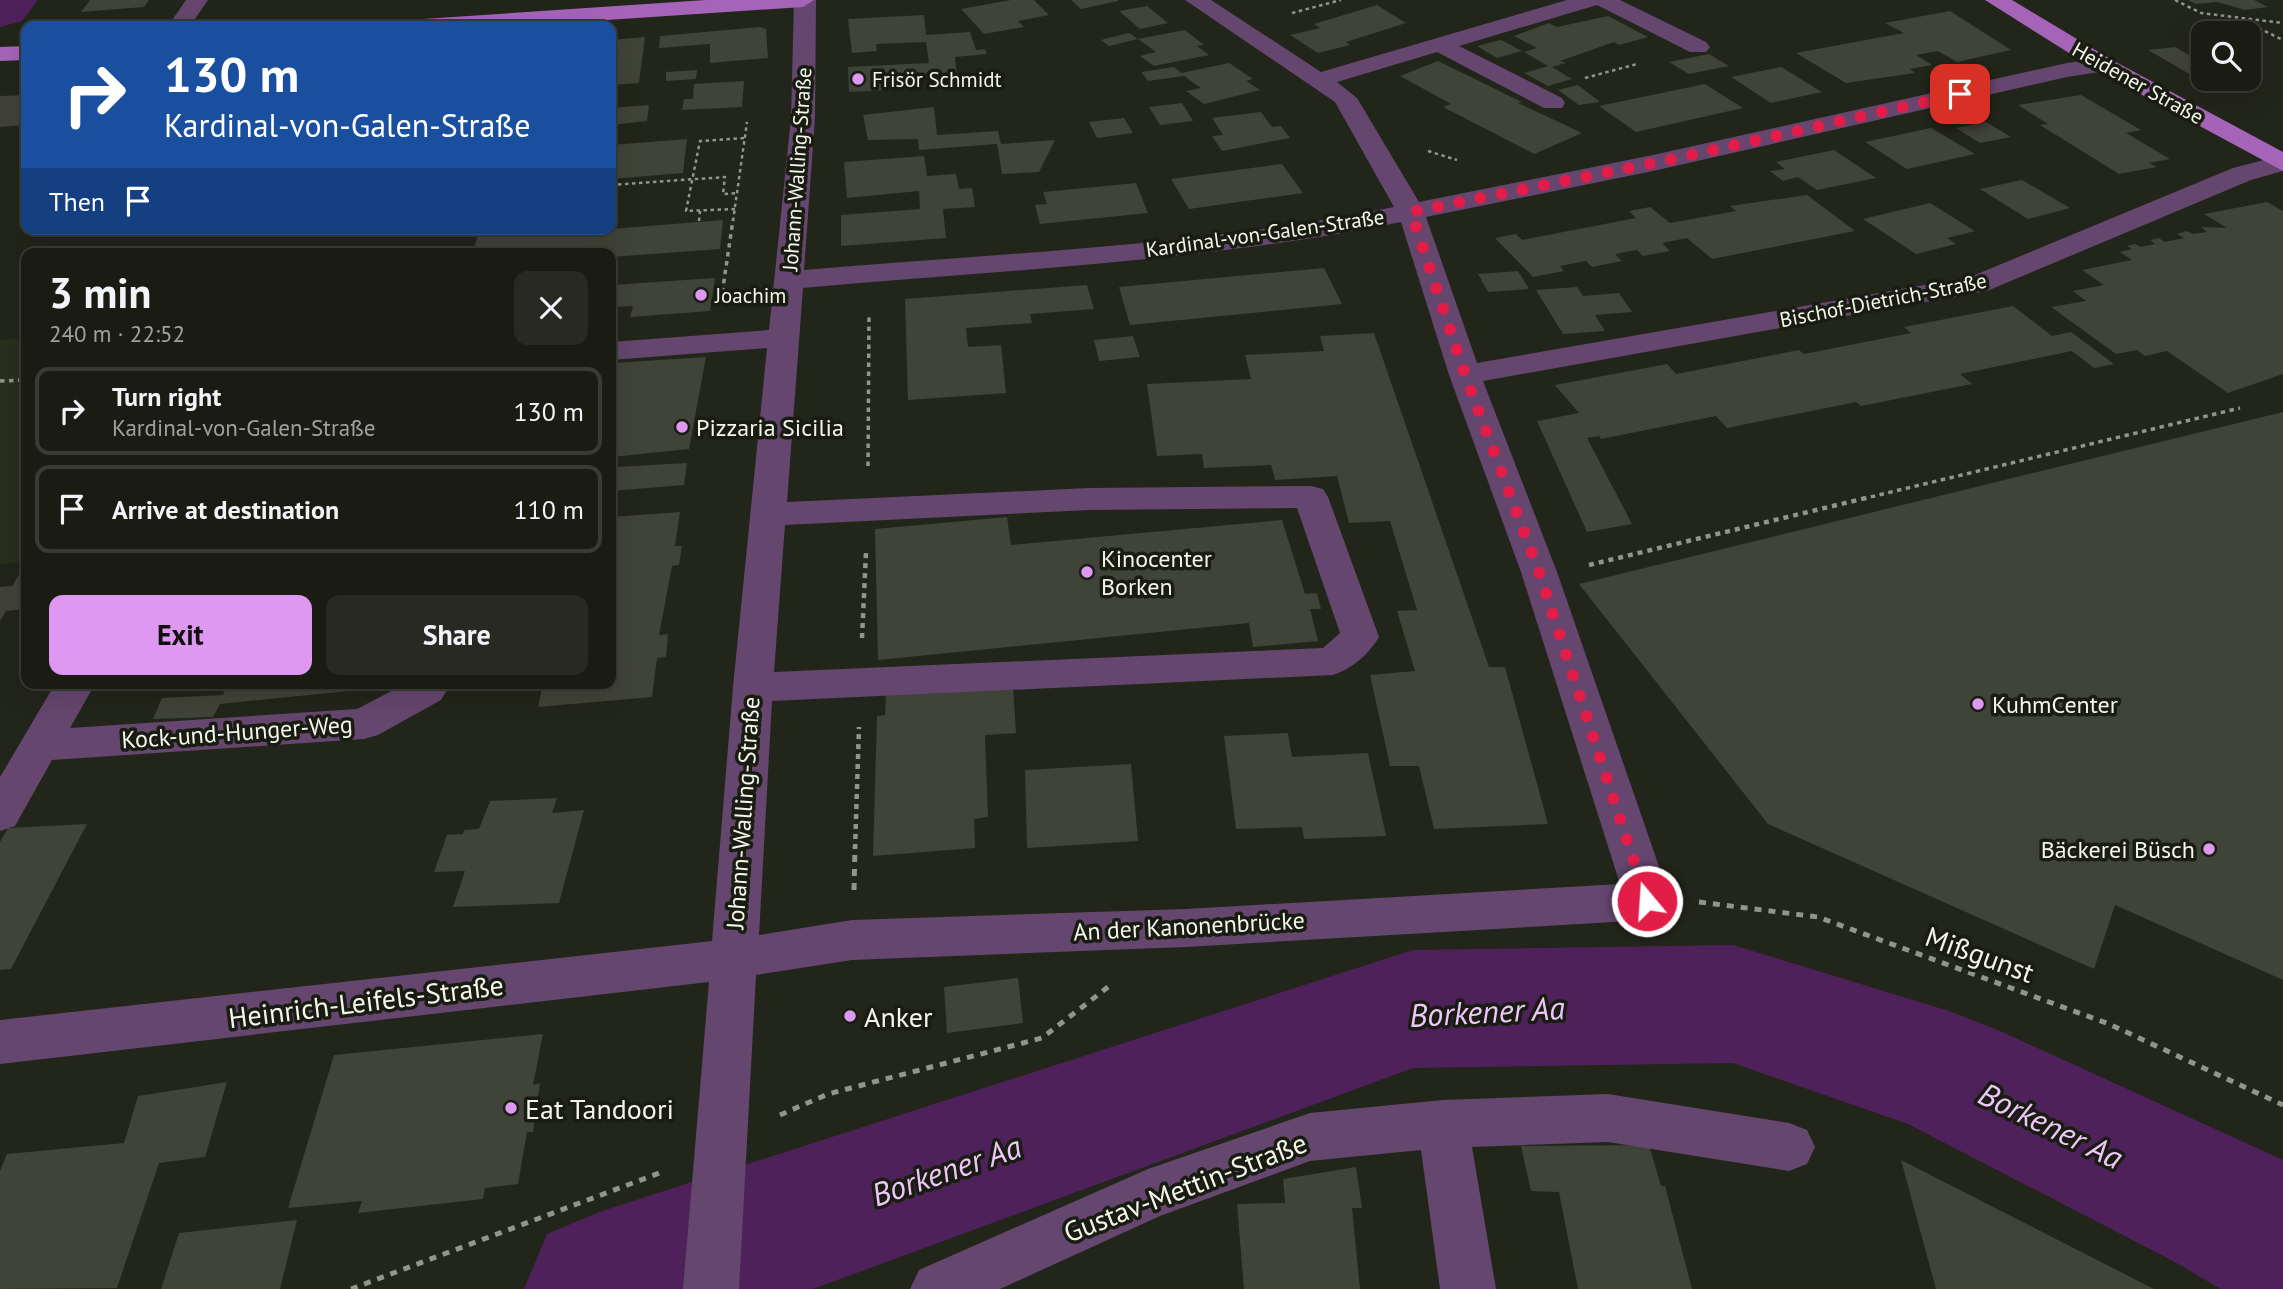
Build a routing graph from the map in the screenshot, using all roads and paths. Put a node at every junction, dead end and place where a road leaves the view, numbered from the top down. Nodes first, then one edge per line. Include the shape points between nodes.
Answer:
1 (197, 0) edge
2 (804, 0) edge
3 (1196, 0) edge
4 (1591, 0) edge
5 (1603, 0) edge
6 (1996, 0) edge
7 (2175, 0) edge
8 (2244, 20) junction
9 (182, 21) edge
10 (496, 21) edge
11 (2283, 23) edge
12 (2283, 40) edge
13 (1438, 44) junction
14 (1698, 47) joint
15 (21, 53) edge
16 (0, 54) edge
17 (2104, 65) junction
18 (1321, 79) junction
19 (1543, 98) joint
20 (747, 122) dead end
21 (745, 138) junction
22 (1425, 150) dead end
23 (2283, 163) edge
24 (692, 179) junction
25 (616, 185) edge
26 (1538, 186) junction
27 (738, 193) junction
28 (735, 209) junction
29 (700, 211) junction
30 (1411, 212) junction
31 (699, 221) dead end
32 (870, 274) junction
33 (789, 280) junction
34 (784, 338) junction
35 (713, 344) junction
36 (616, 351) edge
37 (1465, 375) junction
38 (21, 380) edge
39 (0, 382) edge
40 (2240, 408) dead end
41 (867, 508) junction
42 (768, 514) junction
43 (1539, 572) junction
44 (860, 680) junction
45 (753, 687) junction
46 (72, 689) edge
47 (427, 690) dead end
48 (40, 745) junction
49 (0, 814) edge
50 (1647, 901) junction
51 (852, 940) junction
52 (732, 959) junction
53 (0, 1042) edge
54 (2283, 1105) edge
55 (1443, 1124) junction
56 (1788, 1147) dead end
57 (711, 1289) edge
58 (938, 1289) edge
59 (1468, 1289) edge

1 - 9 street
2 - 10 main road
2 - 33 street, Johann-Walling-Straße via 803,118
3 - 18 street
4 - 13 street
5 - 14 street
6 - 17 main road, Heidener Straße
7 - 8 path via 2201,13
8 - 11 path
8 - 12 path
13 - 18 street
13 - 19 street
14 - 19 path
15 - 16 main road
17 - 23 main road, Heidener Straße
17 - 26 street, Kardinal-von-Galen-Straße
18 - 30 street via 1345,98
20 - 21 path
21 - 24 path via 700,141
21 - 27 path
22 - 26 path
23 - 37 street, Bischof-Dietrich-Straße via 2242,173 1977,285
24 - 25 path
24 - 27 path via 724,177 723,194
24 - 29 path via 686,211
26 - 30 street, Kardinal-von-Galen-Straße
27 - 28 path
28 - 29 path
28 - 35 path
29 - 31 path
30 - 32 street, Kardinal-von-Galen-Straße via 1170,247
30 - 37 street
32 - 33 street, Kardinal-von-Galen-Straße
32 - 41 path
33 - 34 street, Johann-Walling-Straße
34 - 35 street
34 - 42 street, Johann-Walling-Straße
35 - 36 street
37 - 43 street
38 - 39 path
40 - 43 path via 1573,569
41 - 42 street
41 - 44 path
41 - 44 street via 1311,497 1360,637 1333,661
42 - 45 street, Johann-Walling-Straße
43 - 50 street
44 - 45 street
44 - 51 path
45 - 52 street, Johann-Walling-Straße
46 - 48 street
47 - 48 street, Kock-und-Hunger-Weg via 364,723
48 - 49 street
50 - 51 street, An der Kanonenbrücke via 1185,928
50 - 54 path, Mißgunst via 1680,900 1818,917 2109,1024
51 - 52 street, An der Kanonenbrücke
52 - 53 street, Heinrich-Leifels-Straße
52 - 57 street, Johann-Walling-Straße
55 - 56 street, Gustav-Mettin-Straße via 1608,1118
55 - 58 street, Gustav-Mettin-Straße via 1310,1137 1148,1195
55 - 59 street

